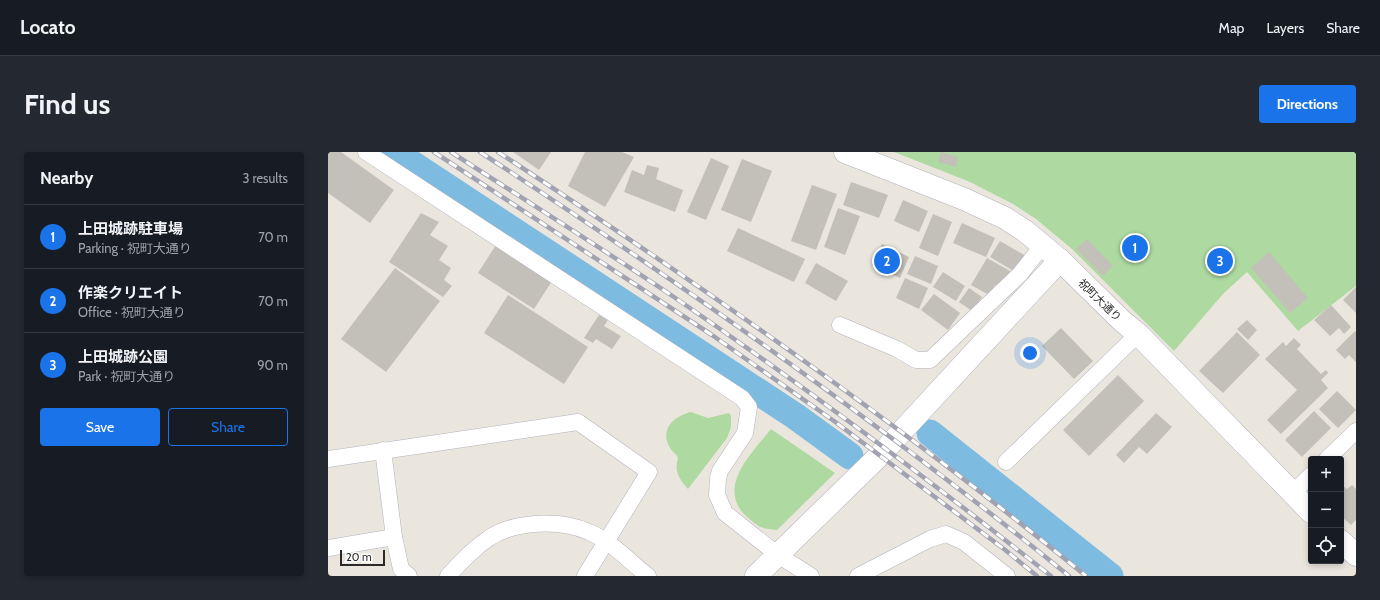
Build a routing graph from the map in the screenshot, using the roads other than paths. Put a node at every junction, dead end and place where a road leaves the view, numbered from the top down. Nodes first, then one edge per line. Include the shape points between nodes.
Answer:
1 (366, 152) edge
2 (845, 152) edge
3 (1042, 246) junction
4 (1060, 260) junction
5 (840, 325) dead end
6 (1138, 334) junction
7 (1356, 431) edge
8 (383, 450) junction
9 (1331, 456) edge
10 (328, 459) edge
11 (1006, 462) dead end
12 (1308, 478) edge
13 (1292, 494) junction
14 (1308, 509) edge
15 (394, 537) junction
16 (607, 541) junction
17 (1344, 544) edge
18 (328, 548) edge
19 (778, 555) junction
20 (1356, 555) edge
21 (409, 576) edge
22 (448, 576) edge
23 (585, 576) edge
24 (648, 576) edge
25 (756, 576) edge
26 (810, 576) edge
27 (858, 576) edge
28 (1007, 576) edge

1 - 19 street via 742,398 749,407 745,433 720,471 717,495 726,513
2 - 3 street, 祝町大通り via 985,208 1025,231
3 - 4 street, 祝町大通り
3 - 5 street via 1020,274 930,360 916,360 897,349
4 - 6 street, 祝町大通り
4 - 19 street via 880,455
6 - 11 street
6 - 13 street, 祝町大通り
7 - 9 street
8 - 10 street
8 - 15 street
8 - 16 street via 578,422 650,472
12 - 13 street
13 - 14 street, 祝町大通り
15 - 18 street
15 - 21 street via 401,569
16 - 22 street via 588,531 561,524 532,524 490,537 475,548
16 - 23 street
16 - 24 street
17 - 20 street
19 - 25 street
19 - 26 street
27 - 28 street via 930,539 946,534 964,542

